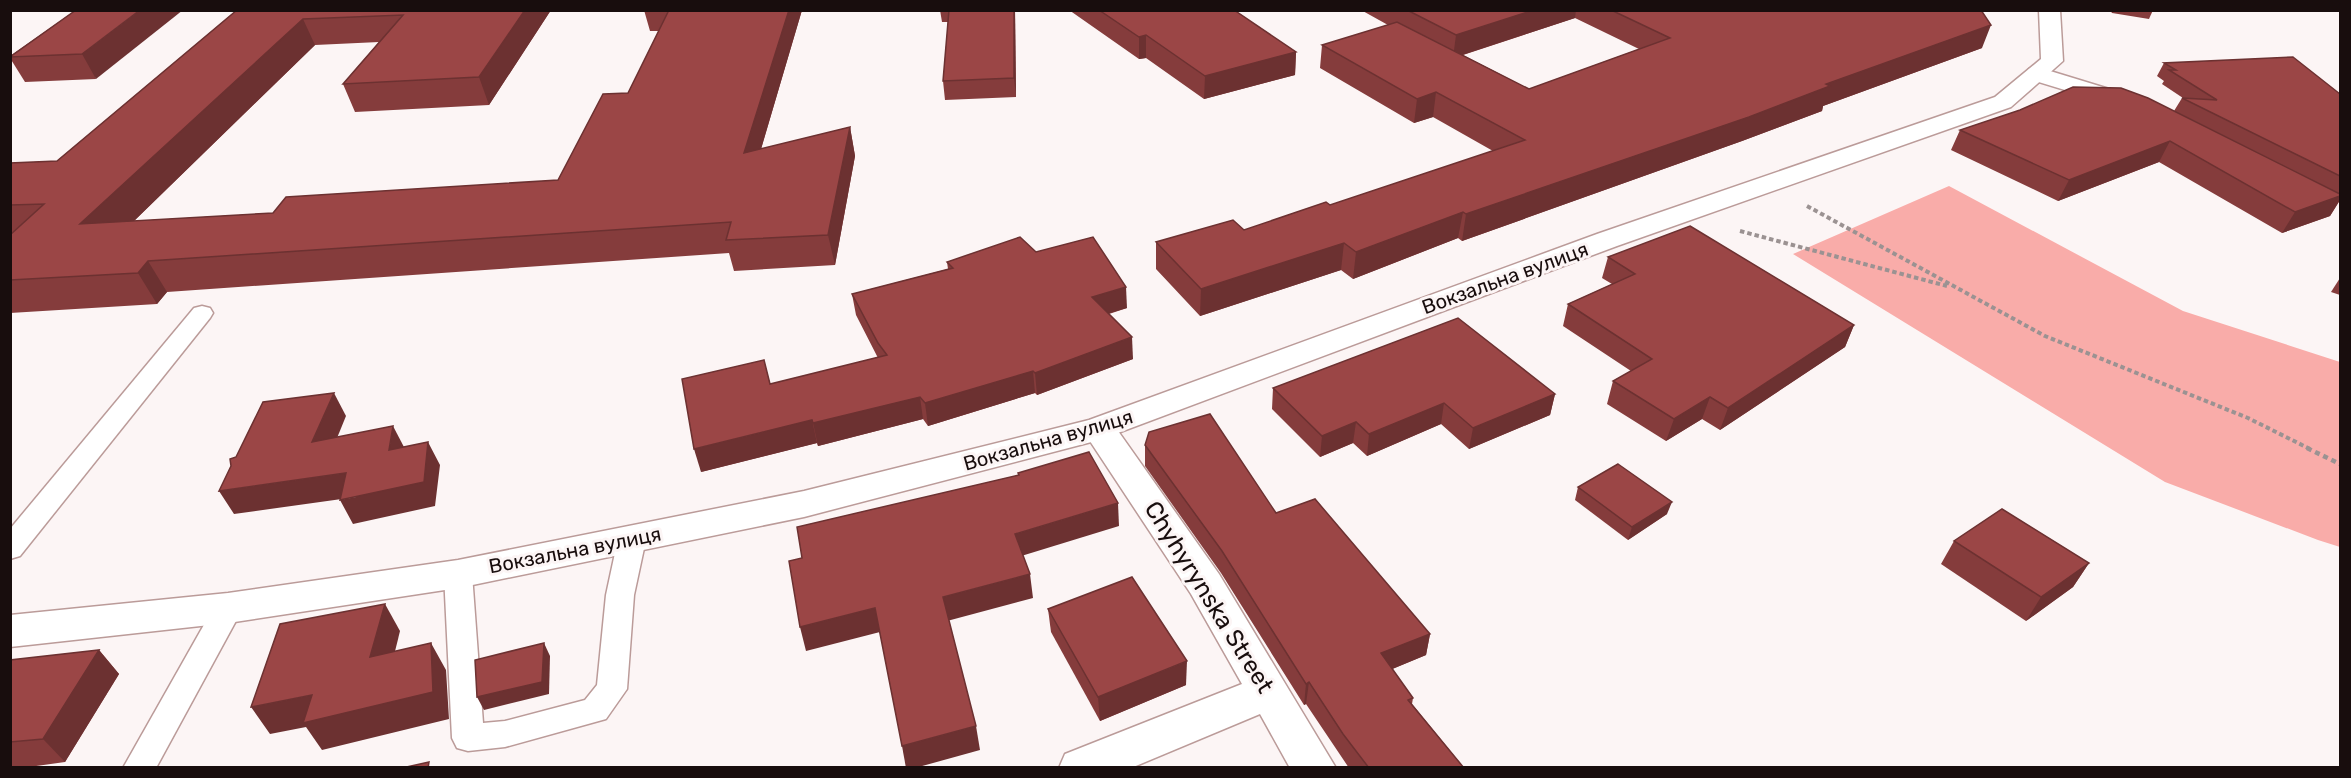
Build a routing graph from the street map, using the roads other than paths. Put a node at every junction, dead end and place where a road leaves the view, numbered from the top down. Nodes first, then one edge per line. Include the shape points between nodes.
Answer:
1 (2049, 10) edge
2 (2037, 74) junction
3 (2148, 111) edge
4 (202, 313) dead end
5 (1100, 429) junction
6 (632, 539) junction
7 (10, 549) edge
8 (458, 574) junction
9 (228, 608) junction
10 (10, 631) edge
11 (1269, 692) junction
12 (139, 768) edge
13 (1081, 768) edge
14 (1314, 768) edge

1 - 2 main road, Вокзальна вулиця via 2052,61
2 - 3 main road
2 - 5 main road, Вокзальна вулиця via 2003,102 1617,237
4 - 7 lane
5 - 6 main road, Вокзальна вулиця via 804,504
5 - 11 main road, Chyhyrynska Street via 1205,584
6 - 8 main road, Вокзальна вулиця
6 - 8 lane via 620,595 612,689 594,710 505,734 468,738
8 - 9 main road, Вокзальна вулиця
9 - 10 main road, Вокзальна вулиця
9 - 12 lane
11 - 13 main road
11 - 14 main road, Chyhyrynska Street

